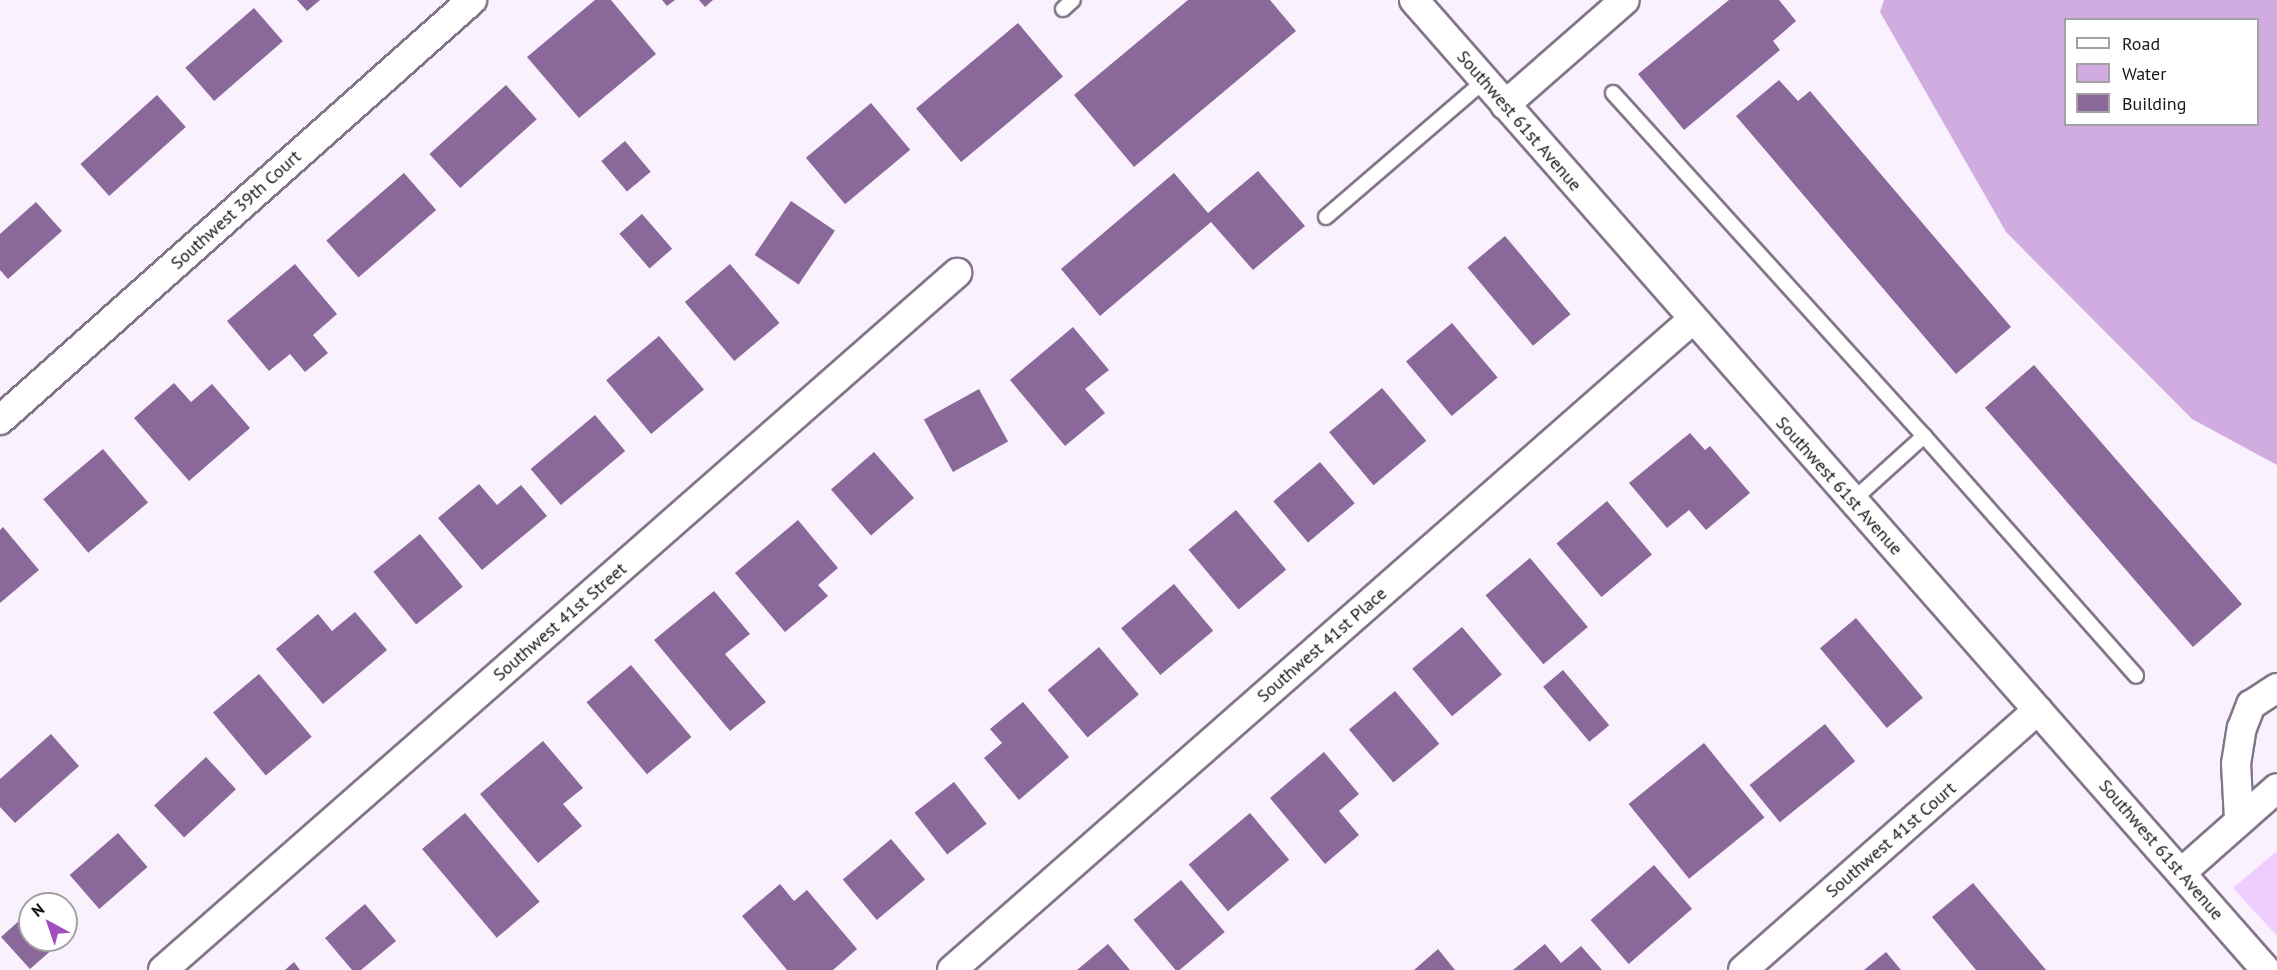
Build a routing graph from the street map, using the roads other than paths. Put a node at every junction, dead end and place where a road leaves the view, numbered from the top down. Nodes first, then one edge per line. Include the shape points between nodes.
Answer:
1 (472, 0) edge
2 (1414, 0) edge
3 (1625, 0) edge
4 (1484, 81) junction
5 (1613, 93) dead end
6 (1505, 105) junction
7 (1326, 217) dead end
8 (957, 273) dead end
9 (1692, 320) junction
10 (0, 420) edge
11 (1924, 436) junction
12 (1852, 501) junction
13 (2136, 676) dead end
14 (2277, 688) edge
15 (2038, 710) junction
16 (2277, 788) edge
17 (2239, 819) junction
18 (2181, 873) junction
19 (163, 970) edge
20 (952, 970) edge
21 (1743, 970) edge
22 (2266, 970) edge

1 - 10 street, Southwest 39th Court
2 - 4 street, Southwest 61st Avenue
3 - 6 street
4 - 6 street, Southwest 61st Avenue
4 - 7 lane
5 - 11 lane
6 - 9 street, Southwest 61st Avenue
8 - 19 street, Southwest 41st Street
9 - 12 street, Southwest 61st Avenue
9 - 20 street, Southwest 41st Place
11 - 12 lane
11 - 13 lane
12 - 15 street, Southwest 61st Avenue
14 - 17 street via 2251,705 2242,728 2236,764
15 - 18 street, Southwest 61st Avenue
15 - 21 street, Southwest 41st Court
16 - 17 street
17 - 18 street
18 - 22 street, Southwest 61st Avenue

